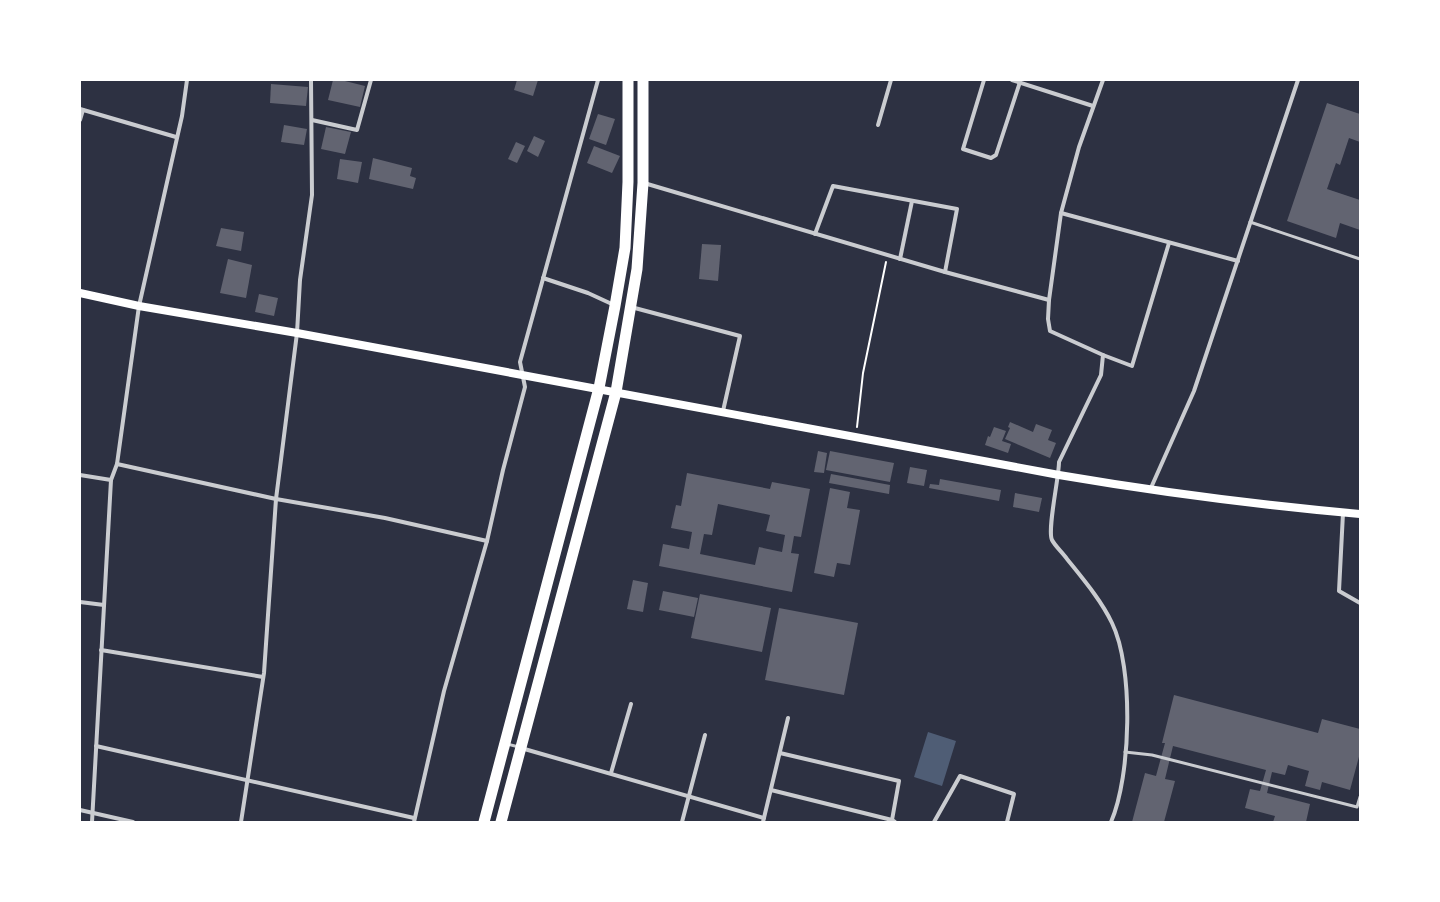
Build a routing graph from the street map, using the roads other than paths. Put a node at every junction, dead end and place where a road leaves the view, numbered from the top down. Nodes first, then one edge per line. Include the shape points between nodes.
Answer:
1 (187, 80) edge
2 (311, 80) edge
3 (371, 80) edge
4 (598, 80) edge
5 (628, 80) edge
6 (643, 80) edge
7 (891, 80) edge
8 (984, 80) edge
9 (1012, 80) edge
10 (1103, 80) edge
11 (1298, 80) edge
12 (1020, 82) junction
13 (1093, 106) junction
14 (81, 109) edge
15 (80, 120) edge
16 (312, 120) junction
17 (878, 125) dead end
18 (176, 137) junction
19 (643, 182) junction
20 (912, 201) junction
21 (1061, 213) junction
22 (1249, 222) junction
23 (815, 234) junction
24 (1169, 243) junction
25 (1360, 258) edge
26 (900, 259) junction
27 (1238, 261) junction
28 (945, 272) junction
29 (543, 278) junction
30 (80, 293) edge
31 (1049, 300) junction
32 (139, 306) junction
33 (615, 306) junction
34 (631, 307) junction
35 (297, 333) junction
36 (1103, 355) junction
37 (523, 375) junction
38 (599, 388) junction
39 (616, 392) junction
40 (723, 411) junction
41 (117, 464) junction
42 (80, 475) edge
43 (1059, 475) junction
44 (111, 480) junction
45 (1149, 490) junction
46 (276, 499) junction
47 (1343, 512) junction
48 (1360, 514) edge
49 (487, 541) junction
50 (80, 602) edge
51 (1360, 603) edge
52 (104, 605) junction
53 (101, 650) junction
54 (263, 678) junction
55 (631, 704) dead end
56 (788, 718) dead end
57 (705, 735) dead end
58 (505, 744) junction
59 (96, 746) junction
60 (521, 748) junction
61 (1125, 752) junction
62 (780, 753) junction
63 (611, 774) junction
64 (249, 780) junction
65 (771, 790) junction
66 (689, 796) junction
67 (1360, 797) edge
68 (80, 810) edge
69 (93, 812) junction
70 (414, 820) edge
71 (763, 820) edge
72 (894, 821) edge
73 (92, 822) edge
74 (133, 822) edge
75 (242, 822) edge
76 (484, 822) edge
77 (501, 822) edge
78 (682, 822) edge
79 (934, 822) edge
80 (1007, 822) edge
81 (1111, 822) edge

1 - 18 street
2 - 16 street
3 - 16 street via 357,130
4 - 29 street
5 - 33 highway via 628,196 624,248
6 - 19 highway
7 - 17 street
8 - 12 street via 963,149 991,158 996,155
9 - 12 street
10 - 13 street
11 - 22 street
12 - 13 street
13 - 21 street via 1068,182
14 - 15 street
14 - 18 street
16 - 35 street via 312,195 300,280
18 - 32 street
19 - 23 street
19 - 34 highway via 637,269
20 - 23 street via 833,186
20 - 26 street
20 - 28 street via 957,209
21 - 24 street
21 - 31 street
22 - 25 lane
22 - 27 street
23 - 26 street
24 - 27 street
24 - 36 street via 1132,366
26 - 28 street
27 - 45 street via 1194,391
28 - 31 street
29 - 33 street via 588,293
29 - 37 street via 520,362
30 - 32 main road
31 - 36 street via 1050,331
32 - 35 main road
32 - 41 street
33 - 38 highway
34 - 39 highway
34 - 40 street via 740,336
35 - 37 main road
35 - 46 street
36 - 43 street via 1101,375 1059,462
37 - 38 main road
37 - 49 street via 525,387
38 - 39 main road
38 - 58 highway
39 - 40 main road
39 - 60 highway
40 - 43 main road
41 - 44 street
41 - 46 street
42 - 44 street
43 - 45 main road
43 - 61 street via 1051,530 1052,540 1085,582 1112,624 1122,656 1128,713
44 - 52 street
45 - 47 main road
46 - 49 street via 385,518
46 - 54 street
47 - 48 main road
47 - 51 street via 1340,591
49 - 70 street via 444,690
50 - 52 street
52 - 53 street
53 - 54 street
53 - 59 street
54 - 64 street
55 - 63 street
56 - 62 street
57 - 66 street
58 - 60 lane
58 - 76 highway
59 - 64 street
59 - 69 street
60 - 63 street
60 - 77 highway
61 - 67 lane via 1152,755 1357,807
61 - 81 street via 1122,780
62 - 65 street
62 - 72 street via 899,781
63 - 66 street
64 - 70 street
64 - 75 street
65 - 71 street
65 - 72 street
66 - 71 street
66 - 78 street
68 - 69 street
69 - 73 street
69 - 74 street
79 - 80 street via 960,776 1014,794

